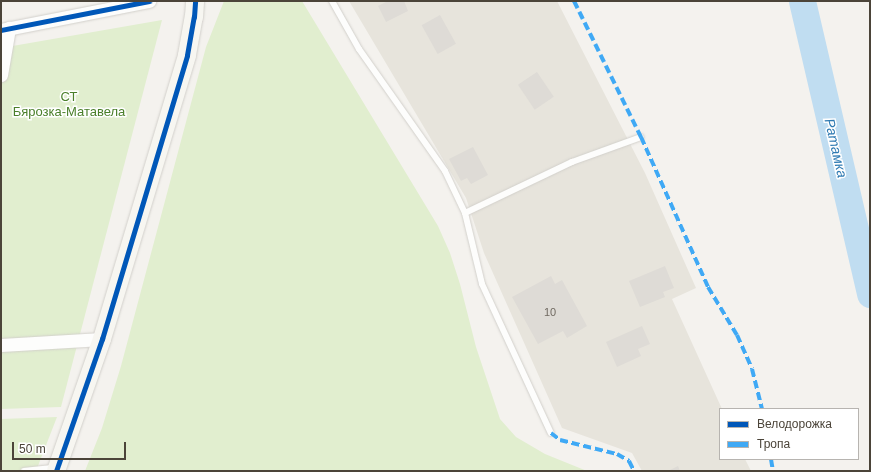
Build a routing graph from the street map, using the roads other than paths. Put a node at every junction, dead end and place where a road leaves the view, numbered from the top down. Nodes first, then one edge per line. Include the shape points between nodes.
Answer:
1 (149, 1) edge
2 (195, 1) edge
3 (332, 1) edge
4 (5, 29) edge
5 (1, 75) edge
6 (641, 137) dead end
7 (465, 213) junction
8 (102, 339) junction
9 (1, 345) edge
10 (551, 433) dead end
11 (57, 469) edge
12 (24, 471) edge

1 - 4 street
2 - 8 street via 186,54
3 - 7 lane via 359,49 445,171
4 - 5 street
6 - 7 lane via 572,162
7 - 10 lane via 482,284
8 - 9 street
8 - 11 street
11 - 12 lane

